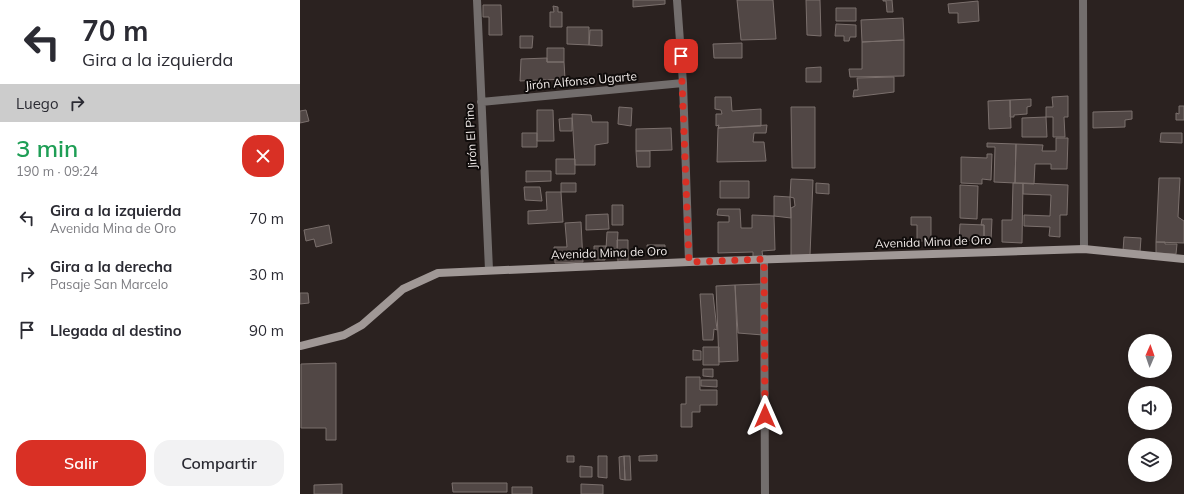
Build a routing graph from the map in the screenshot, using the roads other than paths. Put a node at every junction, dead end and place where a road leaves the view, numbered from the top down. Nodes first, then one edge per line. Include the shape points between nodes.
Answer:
1 (477, 0) edge
2 (677, 0) edge
3 (1083, 0) edge
4 (683, 83) junction
5 (481, 102) junction
6 (1084, 249) junction
7 (764, 259) junction
8 (1184, 259) edge
9 (689, 262) junction
10 (489, 270) junction
11 (300, 346) edge
12 (765, 494) edge

1 - 5 street, Jirón El Pino
2 - 4 street
3 - 6 street
4 - 5 street, Jirón Alfonso Ugarte
4 - 9 street
5 - 10 street, Jirón El Pino
6 - 7 street, Avenida Mina de Oro
6 - 8 street, Avenida Mina de Oro
7 - 9 street, Avenida Mina de Oro
7 - 12 street
9 - 10 street, Avenida Mina de Oro
10 - 11 street, Avenida Mina de Oro via 438,273 403,289 362,325 344,335

